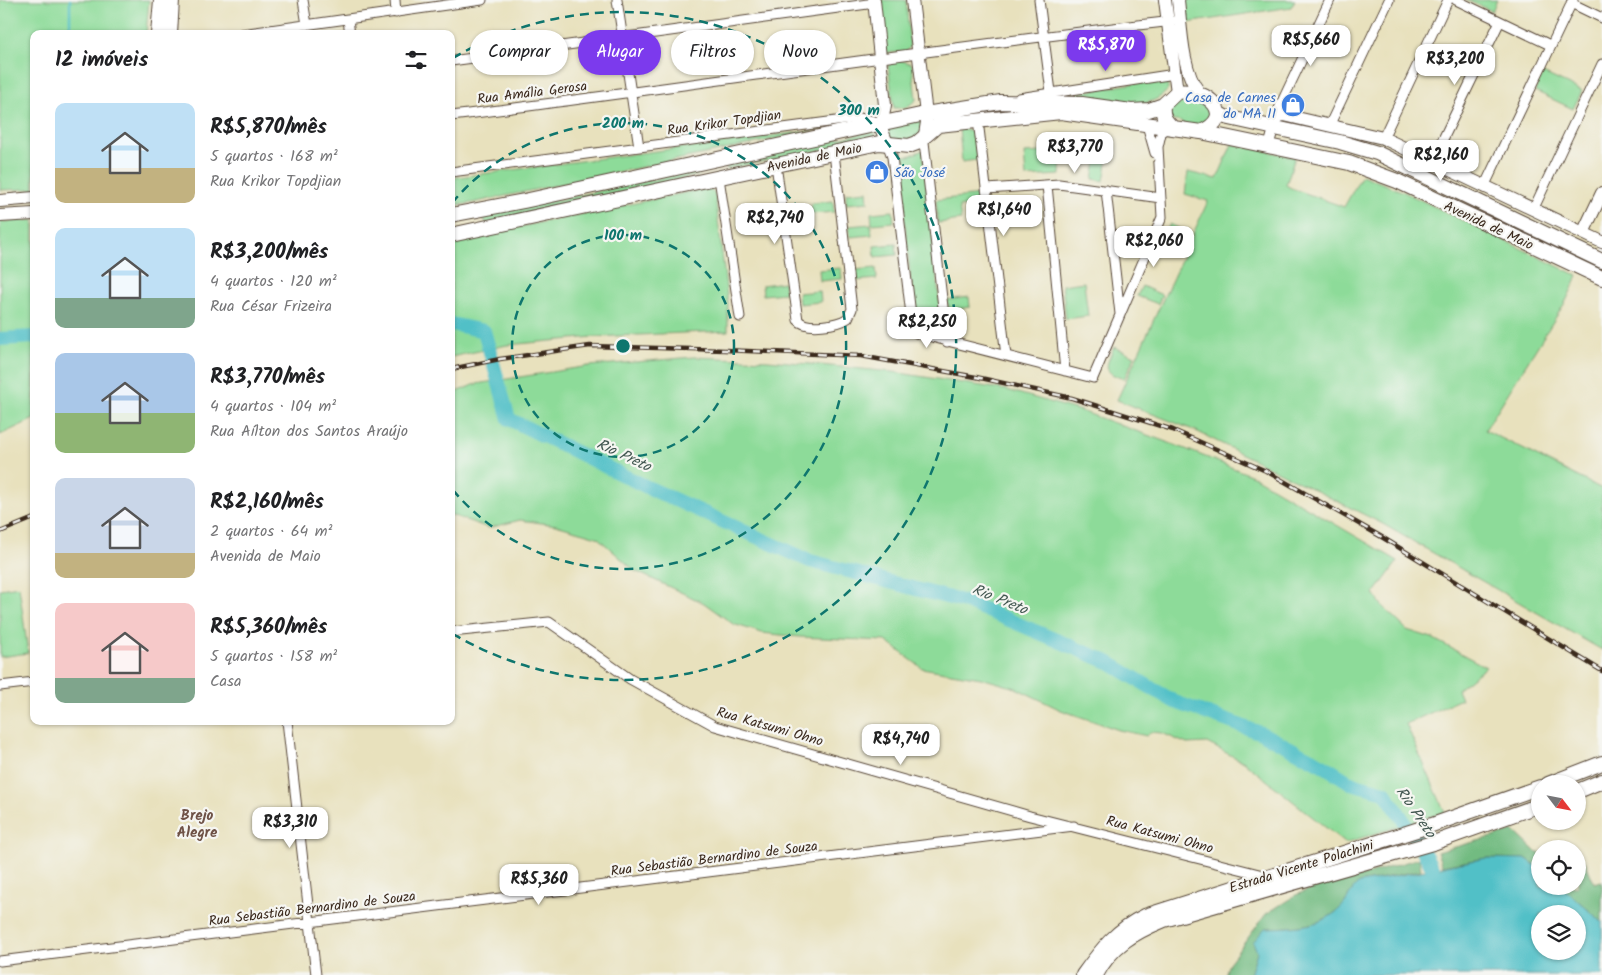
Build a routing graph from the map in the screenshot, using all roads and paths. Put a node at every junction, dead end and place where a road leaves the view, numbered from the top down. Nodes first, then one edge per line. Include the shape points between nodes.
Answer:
1 (161, 0) edge
2 (172, 0) edge
3 (303, 0) edge
4 (395, 0) edge
5 (482, 0) edge
6 (617, 0) edge
7 (912, 0) edge
8 (1039, 0) edge
9 (1165, 0) edge
10 (1178, 0) edge
11 (1330, 0) edge
12 (1389, 0) edge
13 (1448, 0) edge
14 (1456, 0) edge
15 (874, 1) edge
16 (1572, 1) edge
17 (396, 13) junction
18 (1602, 18) edge
19 (348, 20) junction
20 (1174, 21) junction
21 (1500, 21) junction
22 (307, 25) junction
23 (158, 30) edge
24 (170, 30) edge
25 (270, 30) edge
26 (349, 30) edge
27 (621, 30) edge
28 (661, 31) edge
29 (1044, 36) junction
30 (578, 43) edge
31 (1550, 45) junction
32 (917, 54) junction
33 (882, 59) junction
34 (455, 60) edge
35 (1602, 64) edge
36 (1175, 74) junction
37 (628, 75) edge
38 (1050, 92) junction
39 (1177, 92) junction
40 (1199, 92) junction
41 (631, 94) junction
42 (1001, 102) junction
43 (1163, 104) junction
44 (1218, 113) junction
45 (925, 114) junction
46 (455, 116) edge
47 (978, 120) junction
48 (881, 123) junction
49 (1274, 123) junction
50 (1330, 124) junction
51 (1147, 125) junction
52 (1168, 126) junction
53 (1201, 132) junction
54 (925, 136) junction
55 (1383, 138) junction
56 (887, 143) junction
57 (1269, 145) junction
58 (639, 147) junction
59 (834, 153) junction
60 (730, 156) junction
61 (1432, 162) junction
62 (697, 164) junction
63 (776, 165) junction
64 (1158, 167) junction
65 (455, 171) edge
66 (712, 179) junction
67 (1047, 185) junction
68 (1484, 187) junction
69 (987, 189) junction
70 (1106, 190) junction
71 (1602, 193) edge
72 (30, 198) edge
73 (1161, 198) junction
74 (0, 201) edge
75 (1533, 210) junction
76 (30, 214) edge
77 (455, 214) edge
78 (0, 216) edge
79 (1525, 225) junction
80 (455, 233) edge
81 (1583, 233) junction
82 (1520, 239) junction
83 (1602, 242) edge
84 (1602, 261) edge
85 (1602, 278) edge
86 (1121, 317) junction
87 (740, 318) dead end
88 (945, 323) junction
89 (933, 338) junction
90 (947, 342) junction
91 (1006, 356) junction
92 (1065, 371) junction
93 (455, 632) edge
94 (30, 682) edge
95 (0, 686) edge
96 (287, 725) edge
97 (1602, 763) edge
98 (1571, 775) edge
99 (1602, 781) edge
100 (1586, 788) edge
101 (1531, 790) edge
102 (1531, 809) edge
103 (1074, 826) junction
104 (1268, 876) junction
105 (310, 923) junction
106 (0, 960) edge
107 (316, 975) edge
108 (1083, 975) edge
109 (1096, 975) edge

1 - 23 main road
2 - 24 main road
3 - 22 street
4 - 17 street
5 - 17 street
6 - 27 street
7 - 32 street
8 - 29 street
9 - 20 street
10 - 20 street
11 - 49 street
12 - 50 street
13 - 55 street
14 - 21 street
15 - 28 street
15 - 33 street
16 - 18 street
16 - 31 street
17 - 19 street
19 - 22 street
19 - 26 street
20 - 29 street, Rua Amália Gerosa
20 - 36 street
20 - 40 street via 1191,84
21 - 31 street
21 - 61 street
22 - 25 street
29 - 32 street, Rua Amália Gerosa
29 - 38 street
30 - 34 street
31 - 68 street
32 - 33 street, Rua Amália Gerosa
32 - 45 street
33 - 41 street, Rua Amália Gerosa
33 - 48 street via 885,104
35 - 75 street
36 - 38 street
36 - 39 street
37 - 41 street
38 - 42 street
39 - 40 main road
39 - 43 main road
40 - 44 main road via 1212,102
41 - 46 street, Rua Amália Gerosa
41 - 58 street
42 - 43 main road, Avenida de Maio via 1082,104 1131,111 1149,110
42 - 45 main road, Avenida de Maio
43 - 52 main road via 1162,114
44 - 49 main road, Avenida de Maio via 1225,118
44 - 53 main road via 1213,124
45 - 48 main road, Avenida de Maio
45 - 54 street
47 - 51 main road, Avenida de Maio via 1061,112
47 - 54 main road, Avenida de Maio via 938,125
47 - 69 street
48 - 56 street
48 - 58 street, Rua Krikor Topdjian via 859,118
48 - 60 main road, Avenida de Maio
49 - 50 street via 1284,115
49 - 57 street
49 - 79 main road, Avenida de Maio via 1377,153
50 - 55 street
51 - 52 main road, Avenida de Maio
51 - 64 street
52 - 53 main road
52 - 64 street via 1158,147
53 - 57 main road, Avenida de Maio
54 - 56 main road, Avenida de Maio via 909,146
54 - 88 street
55 - 61 street
56 - 59 main road, Avenida de Maio
56 - 89 street via 892,157 912,323 916,333
57 - 82 main road, Avenida de Maio via 1349,163 1396,181
58 - 65 street, Rua Krikor Topdjian
59 - 63 main road, Avenida de Maio
59 - 63 street via 852,309 848,318 839,322 805,325 798,320
60 - 62 main road, Avenida de Maio
60 - 66 main road
61 - 68 street
62 - 66 main road
62 - 77 main road, Avenida de Maio
63 - 66 main road, Avenida de Maio
64 - 73 street
66 - 80 main road, Avenida de Maio
66 - 87 street
67 - 69 street
67 - 70 street
67 - 92 street
68 - 75 street
69 - 91 street
70 - 73 street
70 - 86 street
71 - 81 street
72 - 74 street
73 - 86 street via 1162,217
75 - 81 street
76 - 78 street
79 - 82 main road
79 - 84 main road, Avenida de Maio
81 - 83 street
82 - 85 main road, Avenida de Maio
86 - 92 street via 1093,378
88 - 89 street
88 - 90 street
89 - 90 street
90 - 91 street
91 - 92 street
93 - 103 street, Rua Katsumi Ohno via 549,622 630,679 715,726
94 - 95 street
96 - 105 street
97 - 98 main road
99 - 100 main road
101 - 104 main road, Estrada Vicente Polachini
102 - 109 main road, Estrada Vicente Polachini via 1436,842 1164,920 1122,941
103 - 104 street, Rua Katsumi Ohno
103 - 105 street, Rua Sebastião Bernardino de Souza
104 - 108 main road, Estrada Vicente Polachini via 1163,909 1130,923 1107,944
105 - 106 street, Rua Sebastião Bernardino de Souza
105 - 107 street

